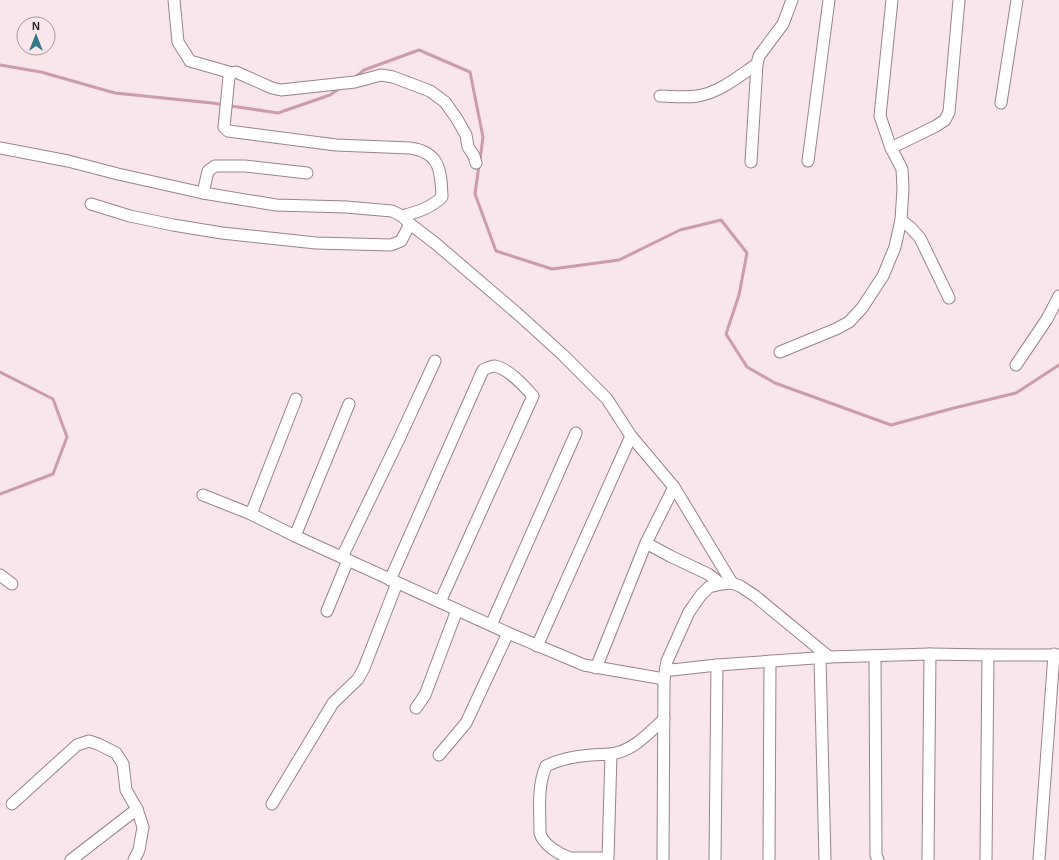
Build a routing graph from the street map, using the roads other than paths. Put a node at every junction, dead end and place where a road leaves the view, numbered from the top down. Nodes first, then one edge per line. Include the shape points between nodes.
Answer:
1 (174, 0) edge
2 (792, 0) edge
3 (829, 0) edge
4 (892, 0) edge
5 (959, 0) edge
6 (1017, 0) edge
7 (757, 64) junction
8 (230, 75) junction
9 (660, 96) dead end
10 (1001, 103) dead end
11 (0, 148) edge
12 (891, 148) junction
13 (808, 161) dead end
14 (751, 162) dead end
15 (476, 163) dead end
16 (307, 173) dead end
17 (203, 193) junction
18 (91, 204) dead end
19 (406, 220) junction
20 (901, 220) junction
21 (1059, 296) edge
22 (949, 298) dead end
23 (780, 352) dead end
24 (435, 361) dead end
25 (1016, 365) dead end
26 (296, 399) dead end
27 (349, 404) dead end
28 (576, 433) dead end
29 (631, 436) junction
30 (674, 487) junction
31 (203, 495) dead end
32 (251, 514) junction
33 (295, 536) junction
34 (646, 543) junction
35 (345, 559) junction
36 (0, 575) edge
37 (394, 581) junction
38 (726, 583) junction
39 (12, 584) dead end
40 (440, 602) junction
41 (457, 610) junction
42 (327, 611) dead end
43 (491, 625) junction
44 (508, 634) junction
45 (537, 646) junction
46 (930, 654) junction
47 (988, 655) junction
48 (1056, 655) edge
49 (875, 656) junction
50 (824, 658) junction
51 (770, 661) junction
52 (717, 665) junction
53 (666, 667) junction
54 (596, 668) junction
55 (664, 679) junction
56 (416, 708) dead end
57 (664, 719) junction
58 (611, 754) junction
59 (439, 755) dead end
60 (12, 804) dead end
61 (272, 804) dead end
62 (137, 809) junction
63 (608, 859) edge
64 (71, 860) edge
65 (134, 860) edge
66 (663, 860) edge
67 (715, 860) edge
68 (769, 860) edge
69 (825, 860) edge
70 (878, 860) edge
71 (928, 860) edge
72 (986, 860) edge
73 (1039, 860) edge

1 - 8 street via 178,42 190,61
2 - 7 street via 783,24 759,56
3 - 13 street
4 - 12 street via 880,116
5 - 12 street via 949,112 945,120 936,126
6 - 10 street
7 - 9 street via 707,94
7 - 14 street
8 - 15 street via 236,72 281,90 355,82 381,75 430,90 445,102 457,119
8 - 19 street via 224,127 231,133 336,145 421,150 429,154 437,162 441,174 442,197 435,204
11 - 17 street via 68,161
12 - 20 street via 902,169
16 - 17 street via 244,166 214,166 208,171
17 - 19 street via 276,205 392,211
18 - 19 street via 173,225 316,243 391,245 401,241
19 - 29 street via 563,355 607,399
20 - 22 street via 920,238
20 - 23 street via 895,247 883,276 862,308 849,322 836,329
21 - 25 street via 1048,319
24 - 35 street
26 - 32 street
27 - 33 street
28 - 43 street
29 - 30 street
29 - 45 street
30 - 34 street
30 - 38 street
31 - 32 street
32 - 33 street
33 - 35 street
34 - 38 street
34 - 54 street
35 - 37 street
35 - 42 street
36 - 39 street
37 - 40 street
37 - 40 street via 483,370 494,366 503,370 519,381 533,396
37 - 61 street via 358,679 333,704
38 - 50 street via 740,586 754,596
38 - 53 street via 709,587 700,595 689,612
40 - 41 street
41 - 43 street
41 - 56 street via 425,695
43 - 44 street
44 - 45 street
44 - 59 street via 466,723
45 - 54 street
46 - 47 street
46 - 49 street
46 - 71 street
47 - 48 street
47 - 72 street
48 - 73 street
49 - 50 street
49 - 70 street
50 - 51 street
50 - 69 street
51 - 52 street
51 - 68 street
52 - 53 street via 672,670
52 - 67 street
53 - 55 street
54 - 55 street
55 - 57 street
57 - 58 street via 641,740
57 - 66 street
58 - 63 street
58 - 63 street via 588,755 556,761 546,766 541,777 540,791 540,833 544,842 570,858
60 - 62 street via 77,745 89,742 116,753 123,764 126,790
62 - 64 street
62 - 65 street via 143,827 139,850

